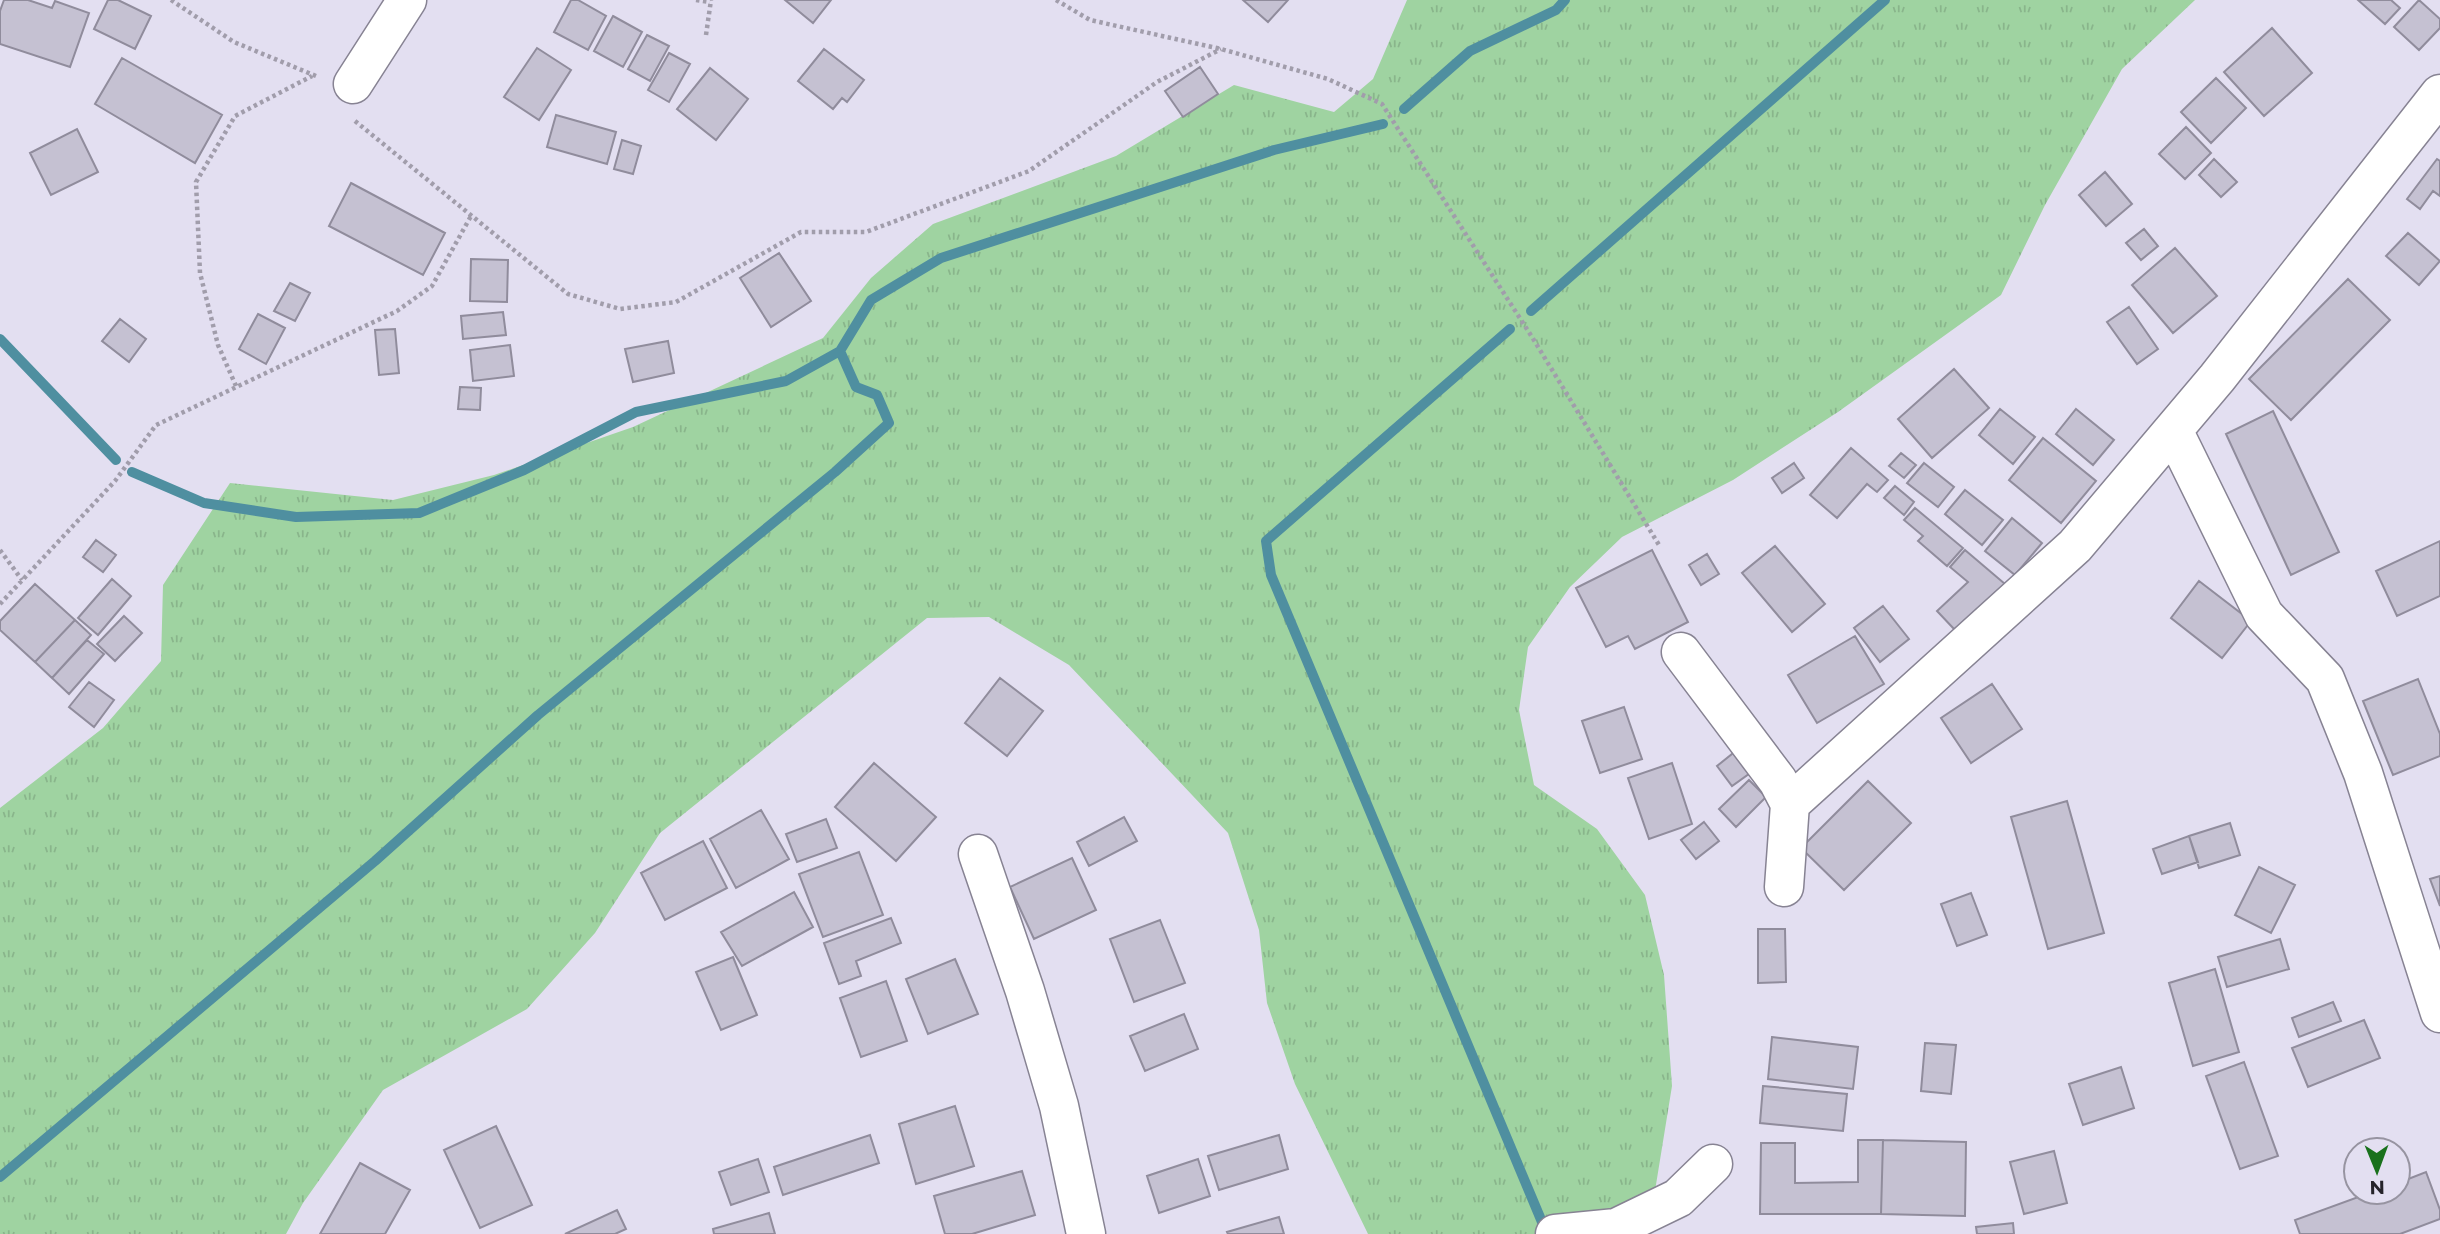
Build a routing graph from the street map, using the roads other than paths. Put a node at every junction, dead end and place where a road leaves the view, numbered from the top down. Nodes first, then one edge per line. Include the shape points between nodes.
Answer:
1 (407, 0) edge
2 (353, 84) road end
3 (2438, 102) edge
4 (2172, 430) junction
5 (1681, 652) dead end
6 (1790, 804) junction
7 (978, 854) dead end
8 (1784, 887) dead end
9 (2440, 1013) edge
10 (1713, 1164) dead end
11 (1561, 1232) edge
12 (1086, 1234) edge

1 - 2 street
3 - 4 street
4 - 6 street via 2075,546
4 - 9 street via 2264,615 2325,679 2362,774
5 - 6 street via 1779,780
6 - 8 street
7 - 12 street via 1059,1106
10 - 11 street via 1678,1198 1616,1228

